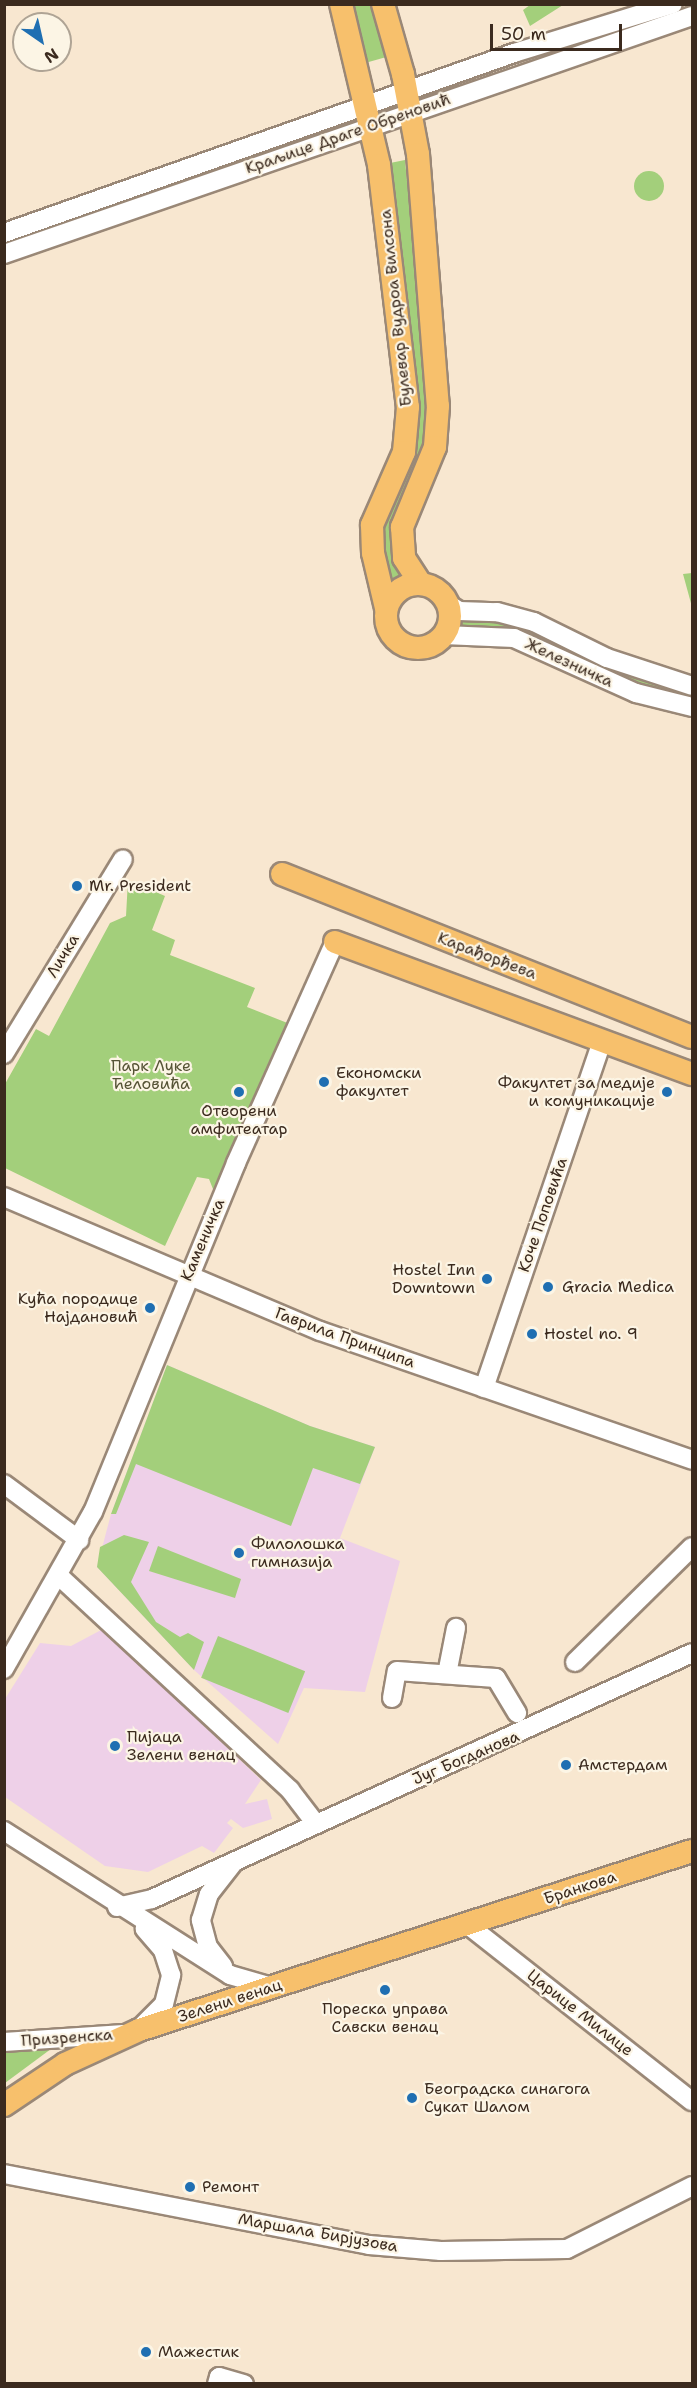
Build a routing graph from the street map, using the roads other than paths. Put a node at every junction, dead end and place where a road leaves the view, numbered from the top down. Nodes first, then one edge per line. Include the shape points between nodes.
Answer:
1 (341, 4) edge
2 (383, 4) edge
3 (673, 4) edge
4 (693, 16) edge
5 (409, 101) junction
6 (370, 115) junction
7 (4, 233) edge
8 (4, 254) edge
9 (420, 583) junction
10 (448, 604) junction
11 (386, 608) junction
12 (444, 635) junction
13 (693, 686) edge
14 (693, 707) edge
15 (123, 859) dead end
16 (282, 874) dead end
17 (335, 942) joint
18 (693, 1037) edge
19 (602, 1042) junction
20 (4, 1054) edge
21 (693, 1074) edge
22 (4, 1197) edge
23 (187, 1279) junction
24 (484, 1388) junction
25 (693, 1460) edge
26 (4, 1484) edge
27 (79, 1540) junction
28 (693, 1547) edge
29 (58, 1576) junction
30 (456, 1628) dead end
31 (693, 1653) edge
32 (575, 1662) dead end
33 (4, 1669) edge
34 (447, 1674) junction
35 (392, 1698) dead end
36 (518, 1713) dead end
37 (316, 1824) junction
38 (4, 1831) edge
39 (693, 1851) edge
40 (237, 1858) junction
41 (117, 1907) junction
42 (134, 1917) junction
43 (468, 1925) junction
44 (230, 1975) junction
45 (272, 1987) junction
46 (134, 2032) junction
47 (4, 2042) edge
48 (693, 2102) edge
49 (4, 2105) edge
50 (4, 2174) edge
51 (693, 2186) edge
52 (217, 2384) edge
53 (244, 2384) edge

1 - 6 main road, Булевар Вудроа Вилсона
2 - 5 main road, Булевар Вудроа Вилсона
3 - 5 street, Краљице Драге Обреновић
4 - 5 street, Краљице Драге Обреновић
5 - 6 street, Краљице Драге Обреновић
5 - 9 main road, Булевар Вудроа Вилсона via 439,411 435,447 402,527 404,558
6 - 7 street, Краљице Драге Обреновић
6 - 8 street, Краљице Драге Обреновић
6 - 11 main road, Булевар Вудроа Вилсона via 408,411 404,452 372,525 373,552
9 - 10 main road via 435,588
9 - 11 main road via 400,588
10 - 12 main road
10 - 13 street, Железничка via 459,611 514,615 607,658
11 - 12 main road via 387,626 400,644 426,647
12 - 14 street, Железничка via 514,638 636,693
15 - 20 street, Личка
16 - 18 main road, Карађорђева
17 - 19 main road
17 - 23 street, Каменичка
19 - 21 main road
19 - 24 street, Коче Поповића
22 - 23 street, Гаврила Принципа
23 - 24 street, Гаврила Принципа
23 - 27 street, Каменичка
24 - 25 street, Гаврила Принципа
26 - 27 street
27 - 29 street
28 - 32 street
29 - 33 street
29 - 37 street via 290,1790
30 - 34 street
31 - 37 street, Југ Богданова
34 - 35 street via 397,1671
34 - 36 street via 496,1678
37 - 40 street, Југ Богданова
38 - 41 street
39 - 43 main road, Бранкова
40 - 41 street, Југ Богданова via 152,1899
40 - 44 street, Југ Богданова via 209,1894 201,1920 208,1947
41 - 42 street
42 - 44 street
42 - 46 street via 163,1950 171,1975 164,2004
43 - 45 main road, Зелени венац
43 - 48 street, Царице Милице
44 - 45 street
45 - 46 main road, Зелени венац
46 - 47 street, Призренска
46 - 49 main road, Зелени венац via 65,2064
50 - 51 street, Маршала Бирјузова via 369,2245 452,2250 573,2247
52 - 53 street via 219,2377

